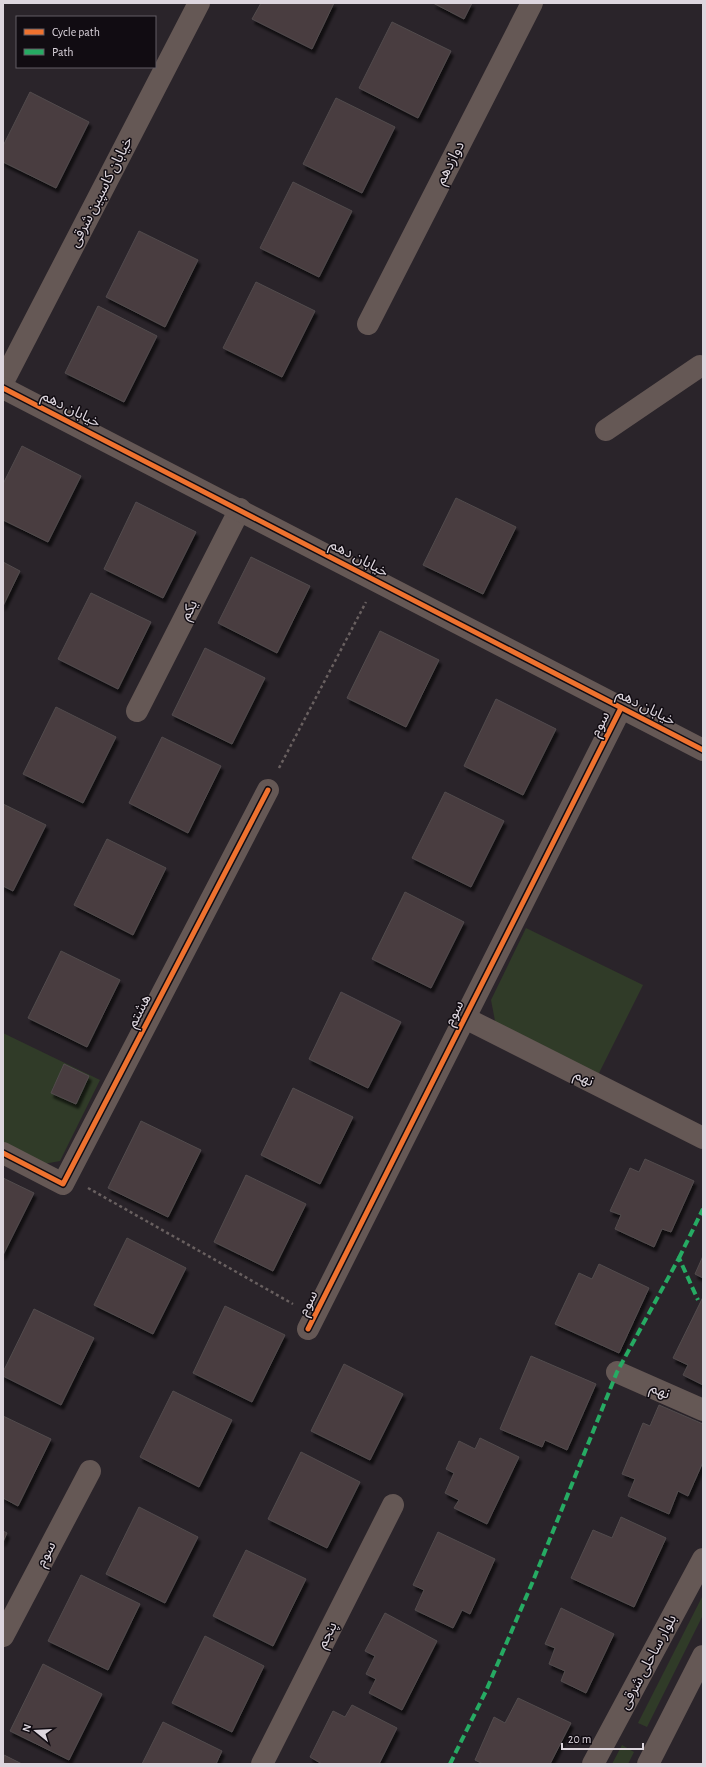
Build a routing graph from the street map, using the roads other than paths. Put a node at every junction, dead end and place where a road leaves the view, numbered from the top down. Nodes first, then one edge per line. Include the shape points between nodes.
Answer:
1 (199, 3) edge
2 (532, 3) edge
3 (368, 324) dead end
4 (702, 364) edge
5 (3, 382) edge
6 (3, 388) edge
7 (606, 430) dead end
8 (240, 509) junction
9 (621, 708) junction
10 (137, 710) dead end
11 (703, 750) edge
12 (268, 790) road end
13 (465, 1018) junction
14 (703, 1138) edge
15 (3, 1153) edge
16 (311, 1323) road end
17 (617, 1372) dead end
18 (703, 1410) edge
19 (90, 1471) dead end
20 (393, 1506) dead end
21 (703, 1559) edge
22 (3, 1636) edge
23 (703, 1656) edge
24 (262, 1764) edge
25 (593, 1764) edge
26 (648, 1764) edge

1 - 5 street, خیابان کاسپین شرقی
2 - 3 street, دوازدهم
4 - 7 street
6 - 8 street, خیابان دهم
8 - 9 street, خیابان دهم
8 - 10 street, یکم
9 - 11 street, خیابان دهم
9 - 13 street, سوم
12 - 15 street, هشتم via 63,1184
13 - 14 street, نهم
13 - 16 street, سوم
17 - 18 street, نهم
19 - 22 street, سوم
20 - 24 street, پنجم
21 - 25 street, بلوار ساحلی شرقی
23 - 26 street

